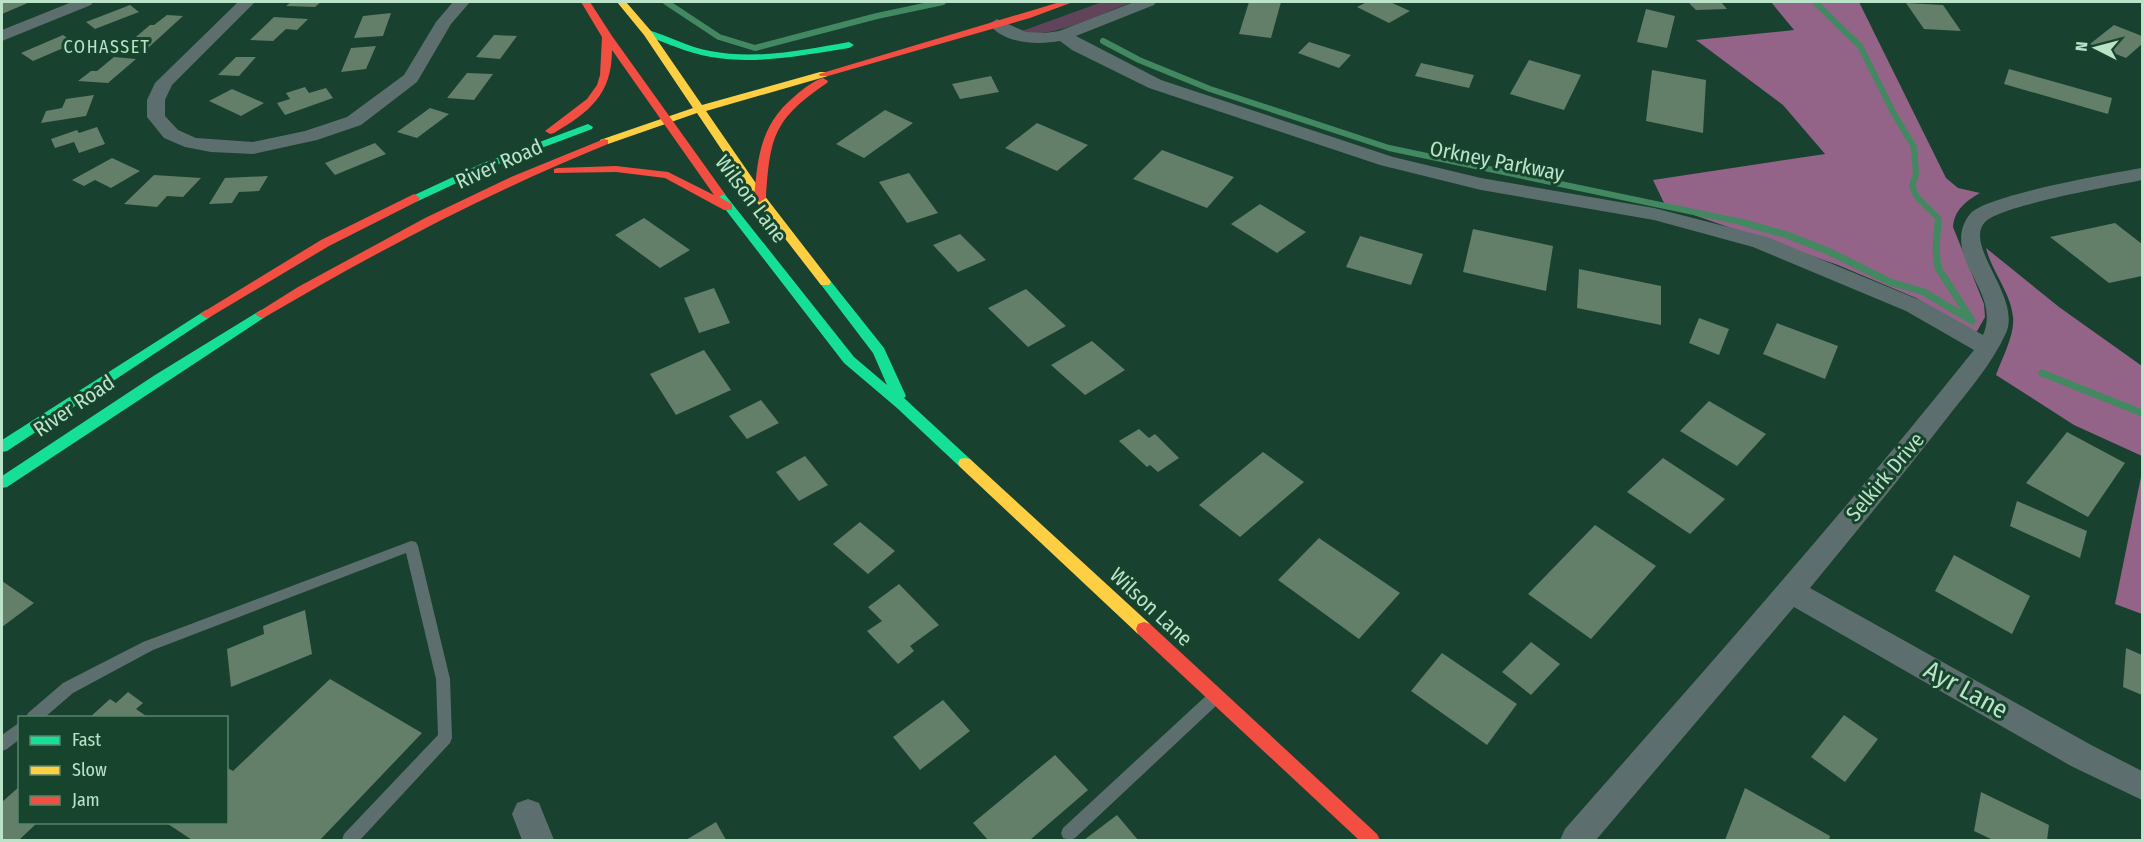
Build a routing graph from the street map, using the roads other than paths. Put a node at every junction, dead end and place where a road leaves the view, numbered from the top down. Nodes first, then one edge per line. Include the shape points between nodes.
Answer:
1 (85, 2) edge
2 (247, 2) edge
3 (462, 2) edge
4 (586, 2) edge
5 (621, 2) edge
6 (1068, 2) edge
7 (1148, 2) edge
8 (998, 24) junction
9 (648, 33) junction
10 (1064, 35) junction
11 (2, 36) edge
12 (607, 37) junction
13 (844, 68) junction
14 (758, 72) dead end
15 (695, 91) junction
16 (649, 105) junction
17 (699, 110) junction
18 (666, 119) junction
19 (599, 123) dead end
20 (520, 151) junction
21 (535, 171) junction
22 (2142, 174) edge
23 (760, 198) junction
24 (728, 207) junction
25 (1988, 348) junction
26 (902, 404) junction
27 (2, 447) edge
28 (2, 483) edge
29 (1791, 591) junction
30 (1216, 696) junction
31 (34, 716) edge
32 (18, 731) edge
33 (2, 744) edge
34 (2142, 786) edge
35 (1069, 833) dead end
36 (350, 840) edge
37 (1371, 840) edge
38 (1576, 840) edge

1 - 11 street
2 - 3 street via 164,83 156,100 156,117 171,134 212,146 253,148 310,136 354,121 411,78 444,22
4 - 12 main road, Wilson Lane
5 - 9 main road, Wilson Lane
6 - 8 main road, River Road
7 - 10 street
8 - 10 street via 1023,38
8 - 13 main road, River Road
9 - 14 main road via 709,53 739,57 788,55 855,44
9 - 15 main road, Wilson Lane
10 - 25 street, Orkney Parkway via 1078,46 1155,84 1387,161 1481,184 1654,214 1760,242 1914,306
12 - 16 main road, Wilson Lane
12 - 20 main road via 605,78 595,95 573,117
13 - 17 main road, River Road
13 - 23 main road via 798,97 771,125
15 - 16 main road
15 - 17 main road, Wilson Lane
16 - 18 main road, Wilson Lane
17 - 18 main road, River Road
17 - 23 main road, Wilson Lane
18 - 21 main road, River Road
18 - 24 main road, Wilson Lane
19 - 20 main road, River Road
20 - 27 main road, River Road via 428,191 326,243 177,331
21 - 24 main road via 616,169 668,175
21 - 28 main road, River Road via 348,262 269,308 118,403
22 - 25 street, Selkirk Drive via 2025,199 1978,217 1971,229 1971,242 1999,316
23 - 26 main road, Wilson Lane via 879,351
24 - 26 main road, Wilson Lane via 849,360
25 - 29 street, Selkirk Drive
26 - 30 main road, Wilson Lane
29 - 34 street, Ayr Lane
29 - 38 street, Selkirk Drive
30 - 35 lane
30 - 37 main road, Wilson Lane
31 - 36 lane via 68,688 148,646 411,546 443,678 445,738
32 - 33 lane

